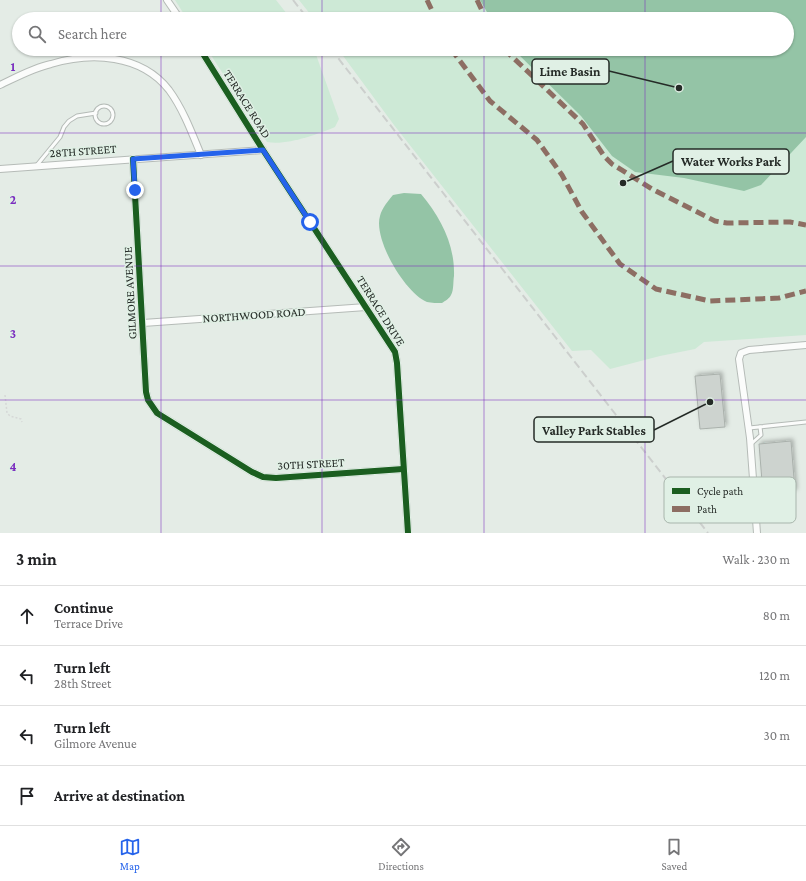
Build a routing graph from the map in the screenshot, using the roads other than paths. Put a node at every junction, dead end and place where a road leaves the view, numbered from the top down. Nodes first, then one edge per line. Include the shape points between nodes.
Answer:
1 (167, 0) edge
2 (175, 12) edge
3 (204, 56) edge
4 (0, 85) edge
5 (96, 113) junction
6 (263, 150) junction
7 (202, 155) junction
8 (133, 159) junction
9 (37, 165) junction
10 (0, 168) edge
11 (366, 306) junction
12 (143, 323) junction
13 (806, 345) edge
14 (164, 418) joint
15 (806, 422) edge
16 (760, 427) junction
17 (749, 428) junction
18 (751, 444) junction
19 (403, 469) junction
20 (753, 477) edge
21 (756, 523) edge
22 (408, 533) edge
23 (757, 533) edge

1 - 2 street
3 - 6 street, TERRACE ROAD
4 - 7 street via 33,70 66,60 101,57 131,63 148,71 168,90 179,105
5 - 5 lane via 99,107 105,106 111,109 113,116 109,122 102,123 97,120
5 - 9 lane via 77,116 69,121 60,137
6 - 7 street, 28TH STREET
6 - 11 street, TERRACE DRIVE
7 - 8 street, 28TH STREET
8 - 9 street, 28TH STREET
8 - 12 street, GILMORE AVENUE
9 - 10 street, 28TH STREET
11 - 12 street, NORTHWOOD ROAD
11 - 19 street, TERRACE DRIVE via 395,352
12 - 14 street, GILMORE AVENUE via 146,392 152,407
13 - 17 street via 749,350 741,353 739,364
14 - 19 street, 30TH STREET via 264,477
15 - 16 lane
16 - 17 lane
16 - 18 lane via 761,435
17 - 18 street
18 - 20 street
19 - 22 street, TERRACE DRIVE
21 - 23 street

